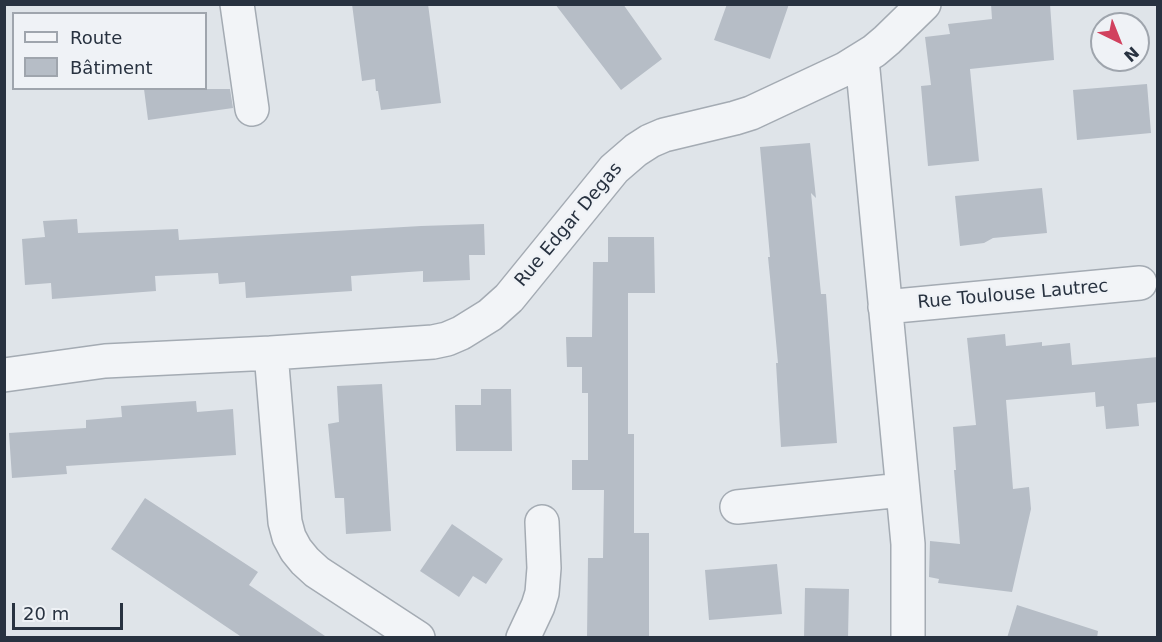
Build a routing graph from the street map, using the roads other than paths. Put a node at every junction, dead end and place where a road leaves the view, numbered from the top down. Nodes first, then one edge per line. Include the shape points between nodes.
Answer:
1 (237, 4) edge
2 (924, 4) edge
3 (862, 59) junction
4 (252, 109) dead end
5 (1140, 283) dead end
6 (885, 307) junction
7 (271, 353) junction
8 (4, 375) edge
9 (902, 489) junction
10 (736, 507) dead end
11 (542, 522) dead end
12 (418, 638) edge
13 (523, 638) edge
14 (908, 638) edge

1 - 4 street
2 - 3 street, Rue Edgar Degas
3 - 6 street
3 - 7 street, Rue Edgar Degas via 751,113 664,135 636,150 614,169 504,302 461,333 433,342
5 - 6 street, Rue Toulouse Lautrec
6 - 9 street
7 - 8 street, Rue Edgar Degas via 105,361
7 - 12 street via 285,522 292,543 317,572
9 - 10 street
9 - 14 street via 908,544
11 - 13 street via 542,593

